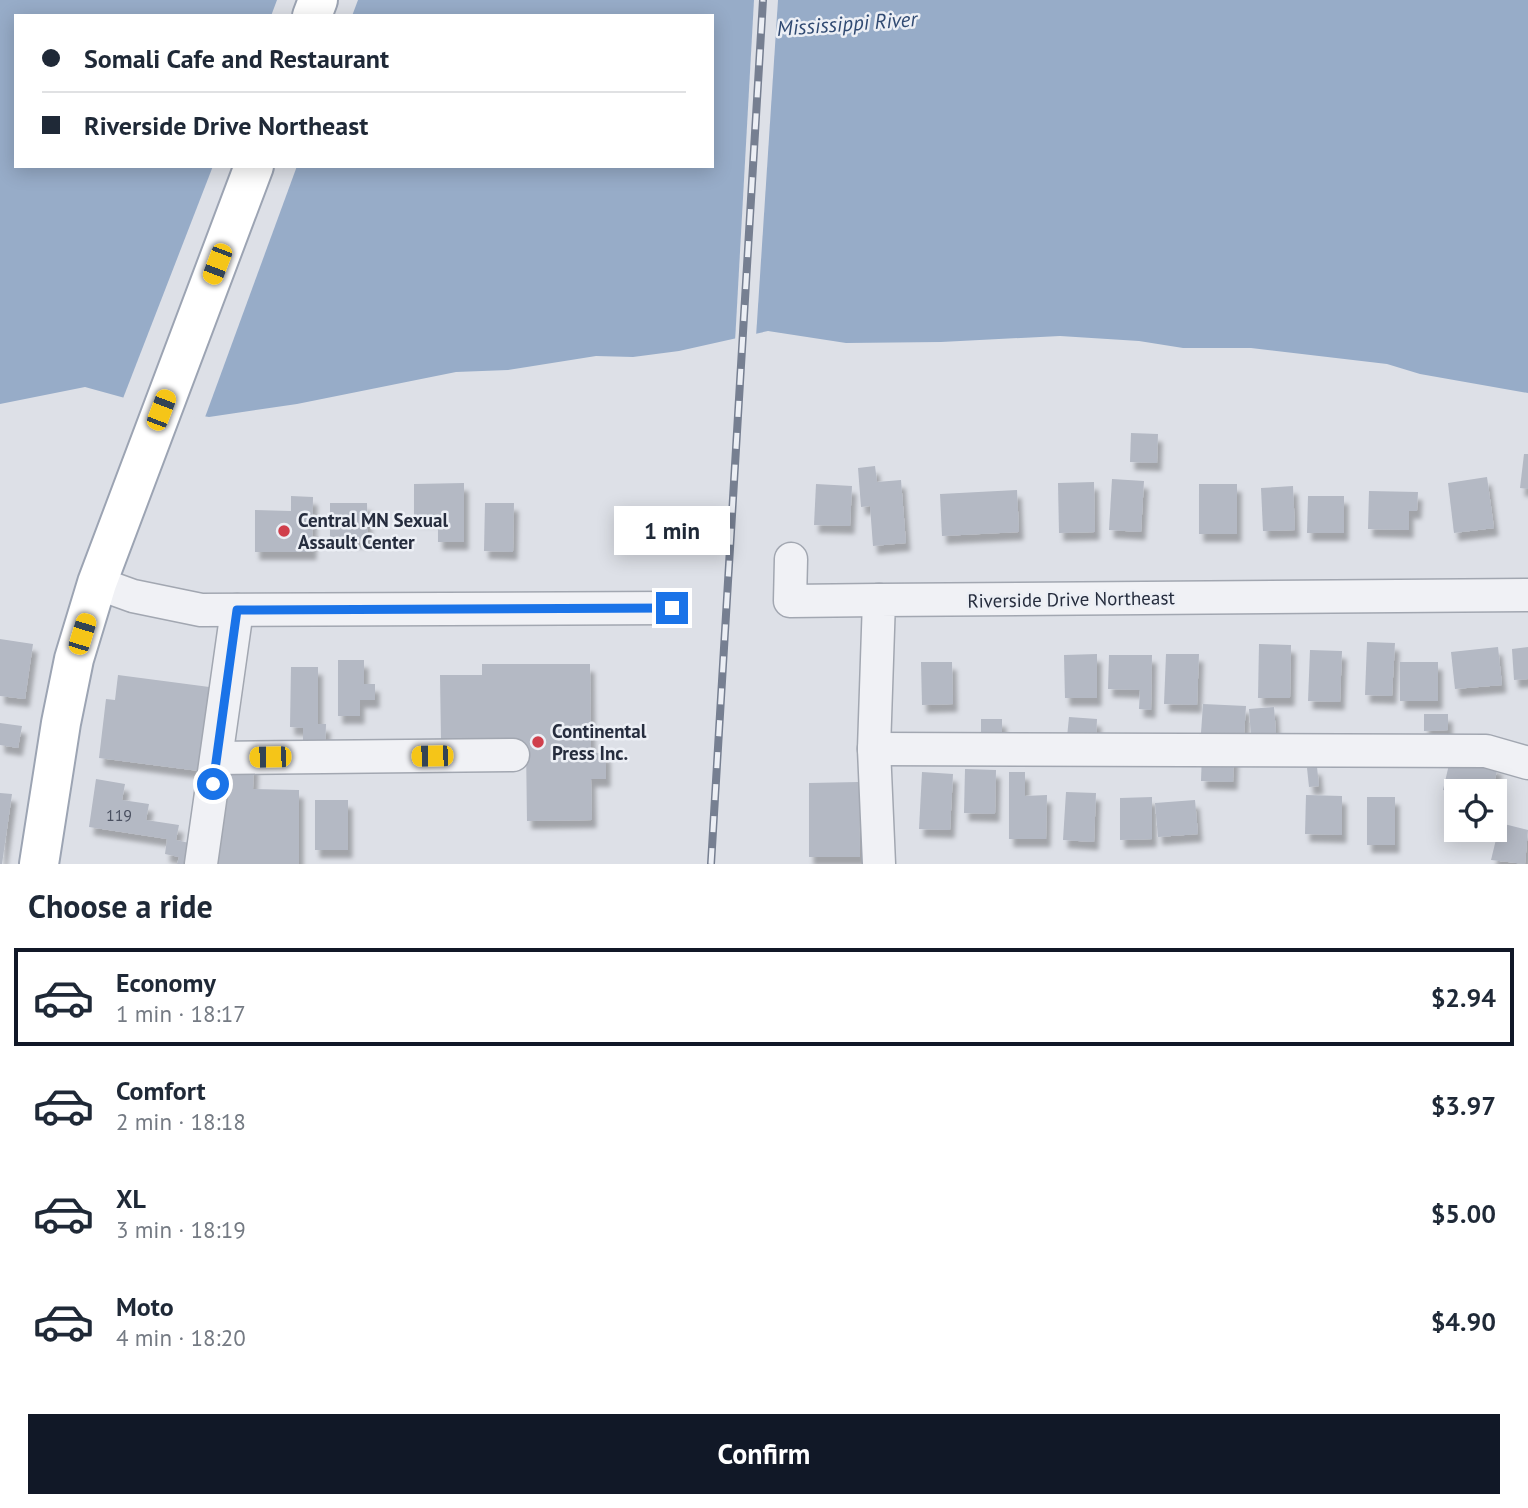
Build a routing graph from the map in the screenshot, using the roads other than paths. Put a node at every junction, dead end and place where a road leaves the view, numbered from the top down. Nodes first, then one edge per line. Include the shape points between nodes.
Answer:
1 (253, 168) edge
2 (792, 559) dead end
3 (97, 583) junction
4 (1528, 595) edge
5 (878, 600) junction
6 (672, 608) dead end
7 (237, 610) junction
8 (874, 749) junction
9 (513, 755) dead end
10 (216, 758) junction
11 (1528, 763) edge
12 (39, 864) edge
13 (201, 864) edge
14 (879, 864) edge

1 - 3 main road
2 - 5 street, Riverside Drive Northeast via 789,601
3 - 7 street via 133,596 201,610
3 - 12 main road via 63,710
4 - 5 street, Riverside Drive Northeast
5 - 8 street
6 - 7 street
7 - 10 street
8 - 11 street via 1486,751
8 - 14 street
9 - 10 street
10 - 13 street

